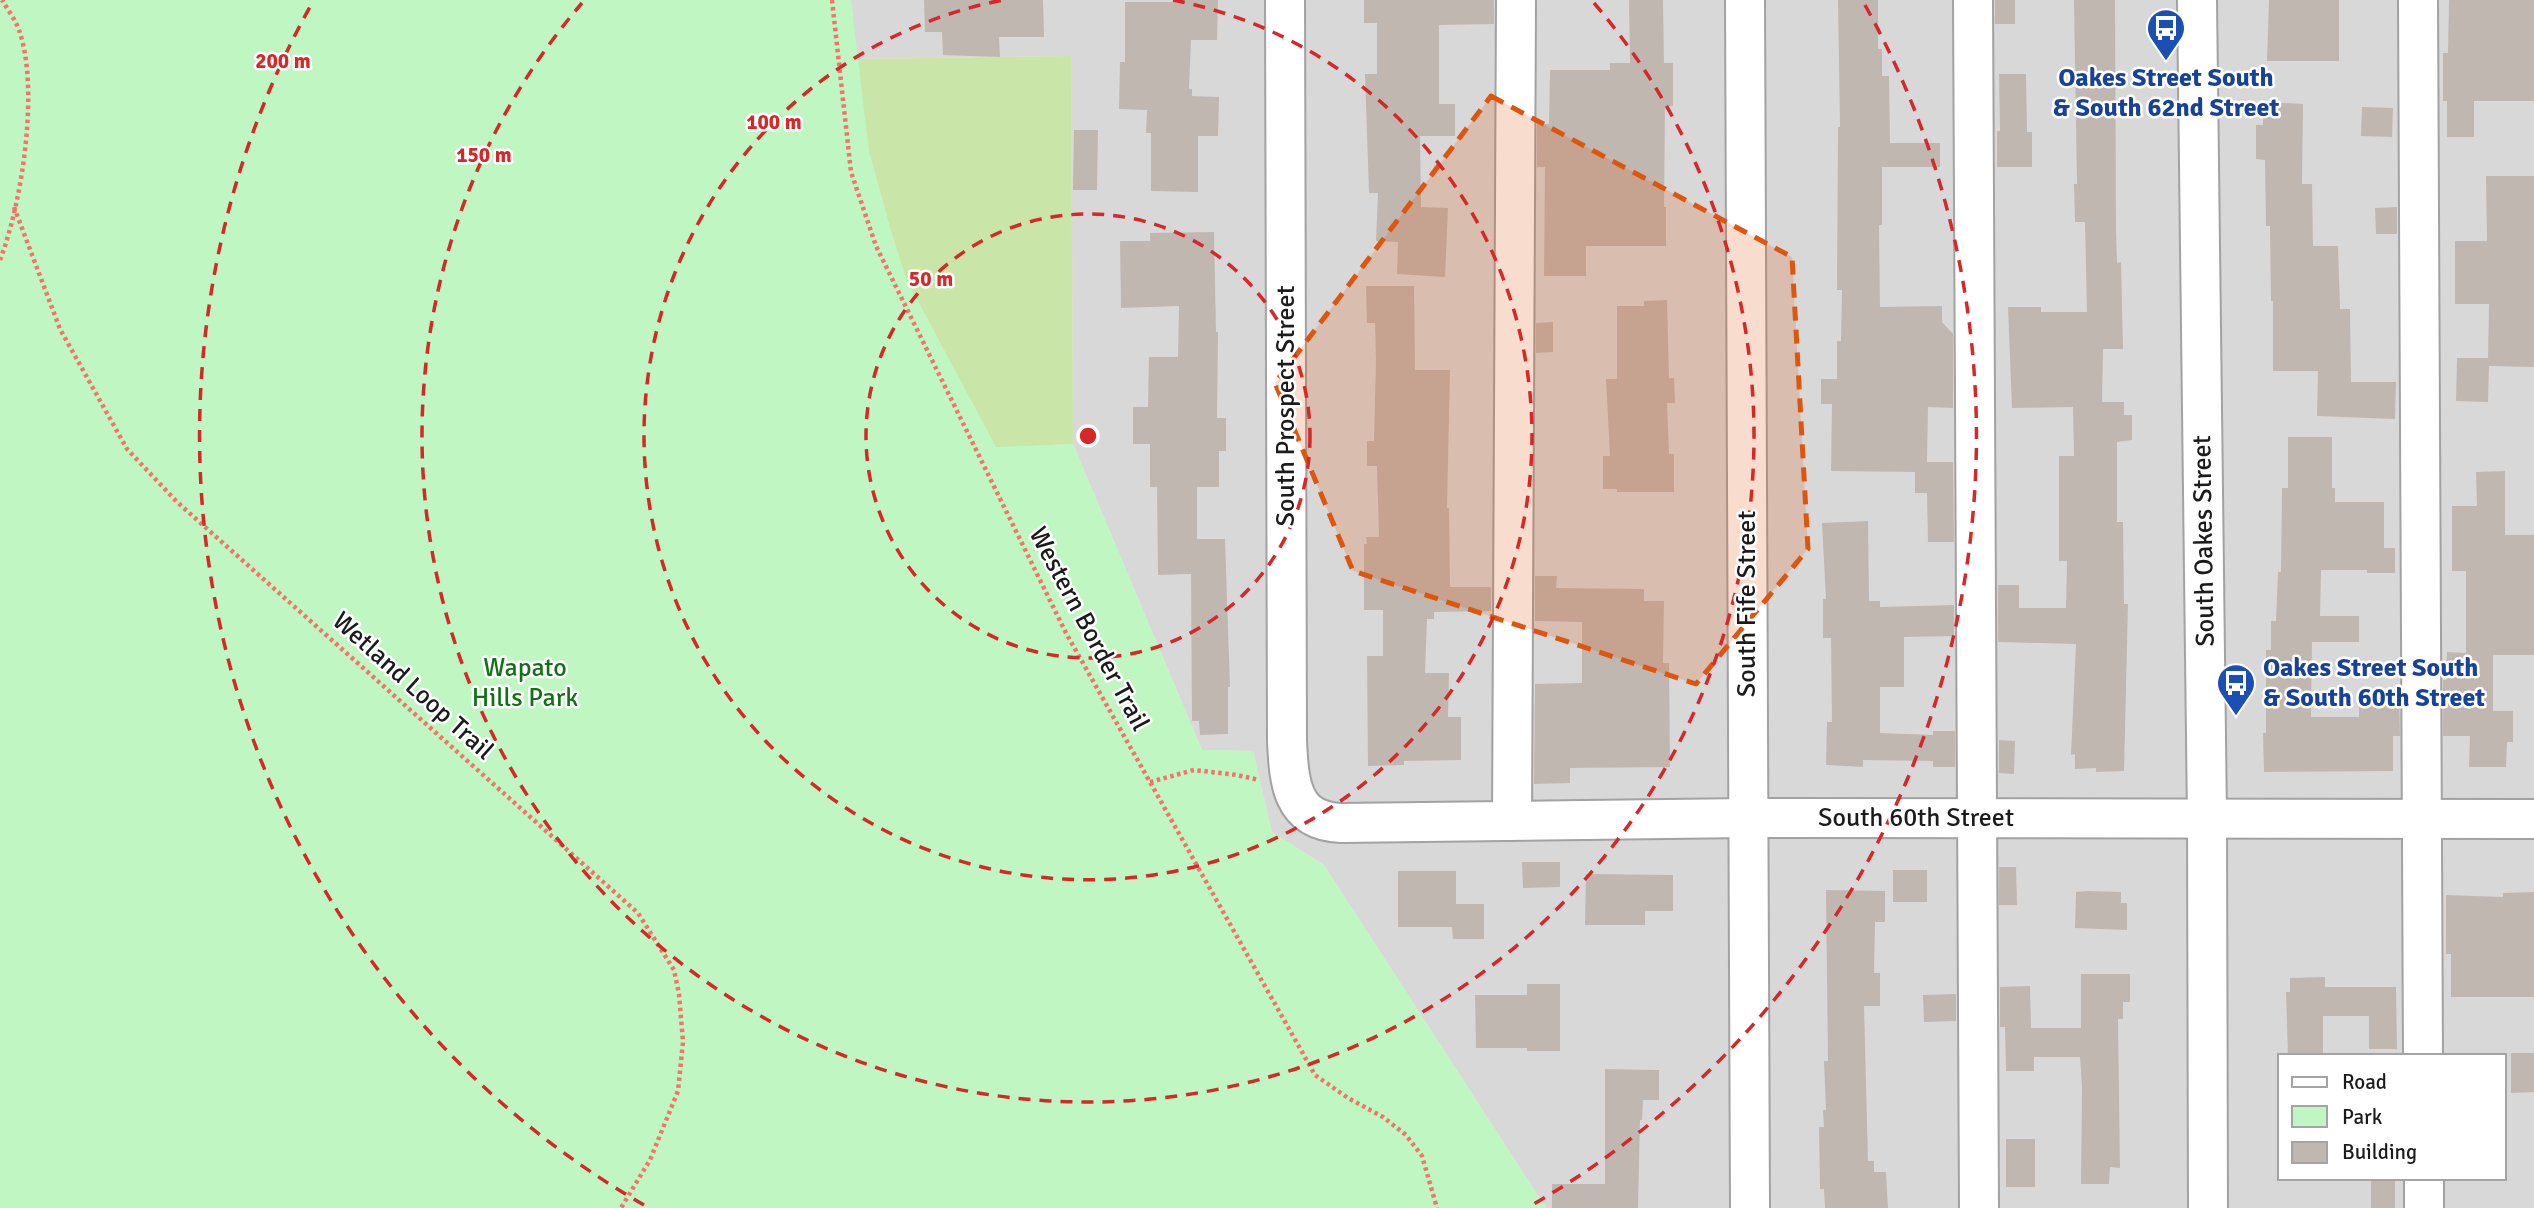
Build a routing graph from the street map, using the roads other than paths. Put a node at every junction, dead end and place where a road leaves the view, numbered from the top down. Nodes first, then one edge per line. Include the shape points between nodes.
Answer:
1 (1285, 0) edge
2 (1516, 0) edge
3 (1745, 0) edge
4 (1973, 0) edge
5 (2197, 0) edge
6 (2418, 0) edge
7 (1298, 798) joint
8 (1748, 818) junction
9 (1978, 818) junction
10 (2207, 819) junction
11 (2421, 819) junction
12 (2534, 819) edge
13 (1512, 821) junction
14 (2423, 1054) edge
15 (2424, 1180) edge
16 (1750, 1208) edge
17 (1979, 1208) edge
18 (2208, 1208) edge
19 (2424, 1208) edge

1 - 7 street, South Prospect Street via 1287,727 1289,770
2 - 13 street
3 - 8 street, South Fife Street
4 - 9 street
5 - 10 street, South Oakes Street
6 - 11 street
7 - 13 street, South 60th Street via 1313,818 1326,822
8 - 9 street, South 60th Street
8 - 13 street, South 60th Street
8 - 16 street, South Fife Street
9 - 10 street, South 60th Street
9 - 17 street
10 - 11 street, South 60th Street
10 - 18 street, South Oakes Street
11 - 12 street, South 60th Street
11 - 14 street
15 - 19 street

